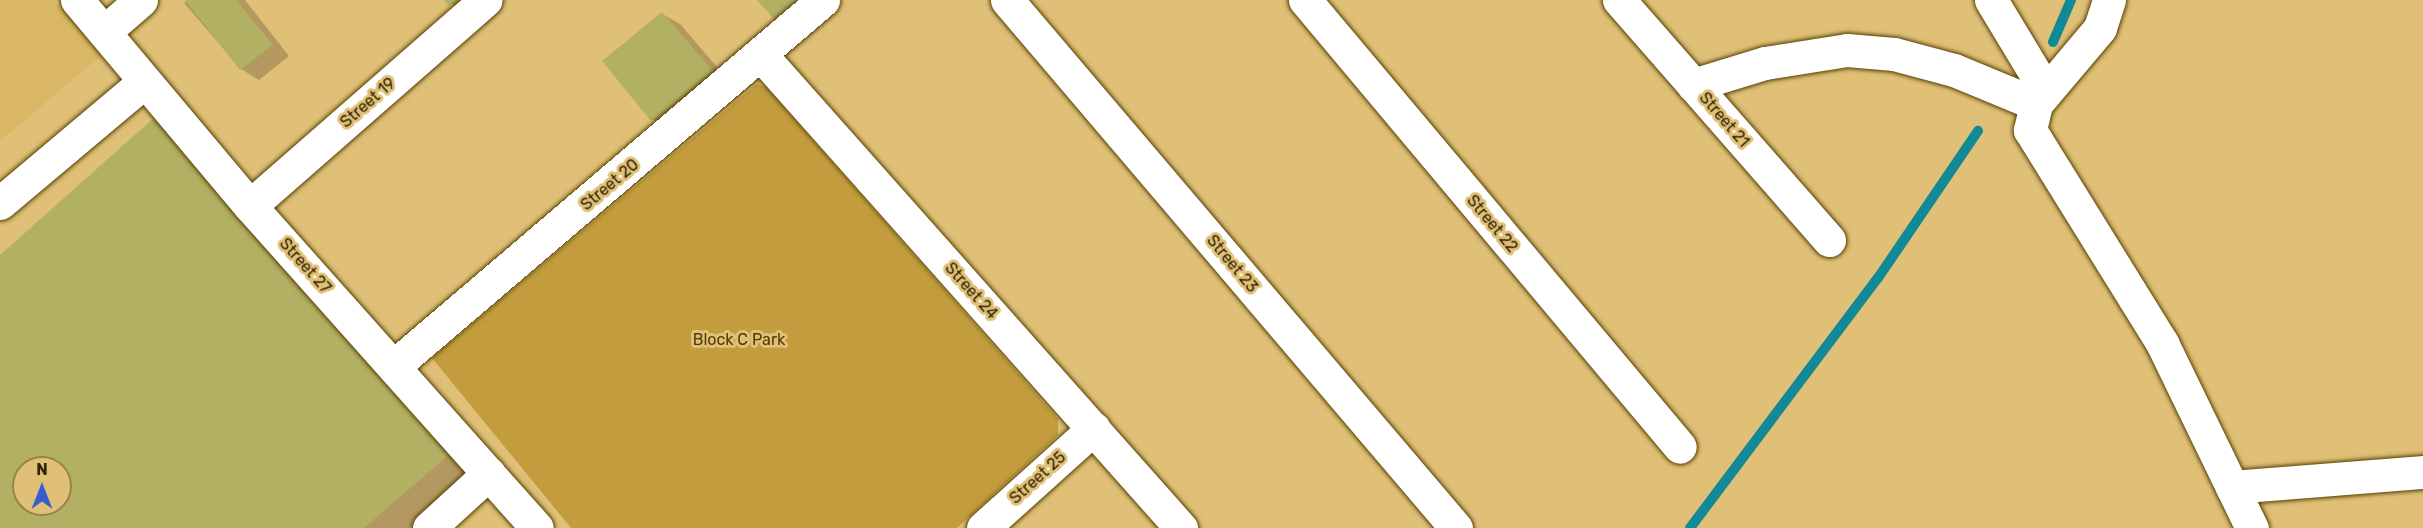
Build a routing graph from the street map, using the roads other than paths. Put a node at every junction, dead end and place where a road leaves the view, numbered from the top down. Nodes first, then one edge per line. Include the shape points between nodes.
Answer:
1 (77, 0) edge
2 (141, 0) edge
3 (485, 0) edge
4 (823, 0) edge
5 (1007, 0) edge
6 (1305, 0) edge
7 (1619, 0) edge
8 (1991, 0) edge
9 (2109, 0) edge
10 (104, 33) junction
11 (761, 55) junction
12 (146, 81) junction
13 (1693, 85) junction
14 (2041, 98) junction
15 (0, 203) edge
16 (250, 206) junction
17 (1828, 240) dead end
18 (394, 366) junction
19 (1094, 429) junction
20 (1680, 447) dead end
21 (2423, 472) edge
22 (489, 473) junction
23 (2232, 487) junction
24 (429, 528) edge
25 (537, 528) edge
26 (983, 528) edge
27 (1181, 528) edge
28 (1456, 528) edge
29 (2252, 528) edge

1 - 10 street, Street 27
2 - 10 street
3 - 16 street, Street 19
4 - 11 street, Street 20
5 - 28 street, Street 23
6 - 20 street, Street 22
7 - 13 street, Street 21
8 - 14 street
9 - 14 street via 2100,28
10 - 12 street, Street 27
11 - 18 street, Street 20
11 - 19 street, Street 24
12 - 15 street
12 - 16 street, Street 27
13 - 14 street via 1766,63 1847,50 1894,54
13 - 17 street, Street 21
14 - 23 street via 2030,130 2162,343
16 - 18 street, Street 27
18 - 22 street, Street 27
19 - 26 street, Street 25
19 - 27 street, Street 24
21 - 23 street
22 - 24 street
22 - 25 street, Street 27
23 - 29 street

